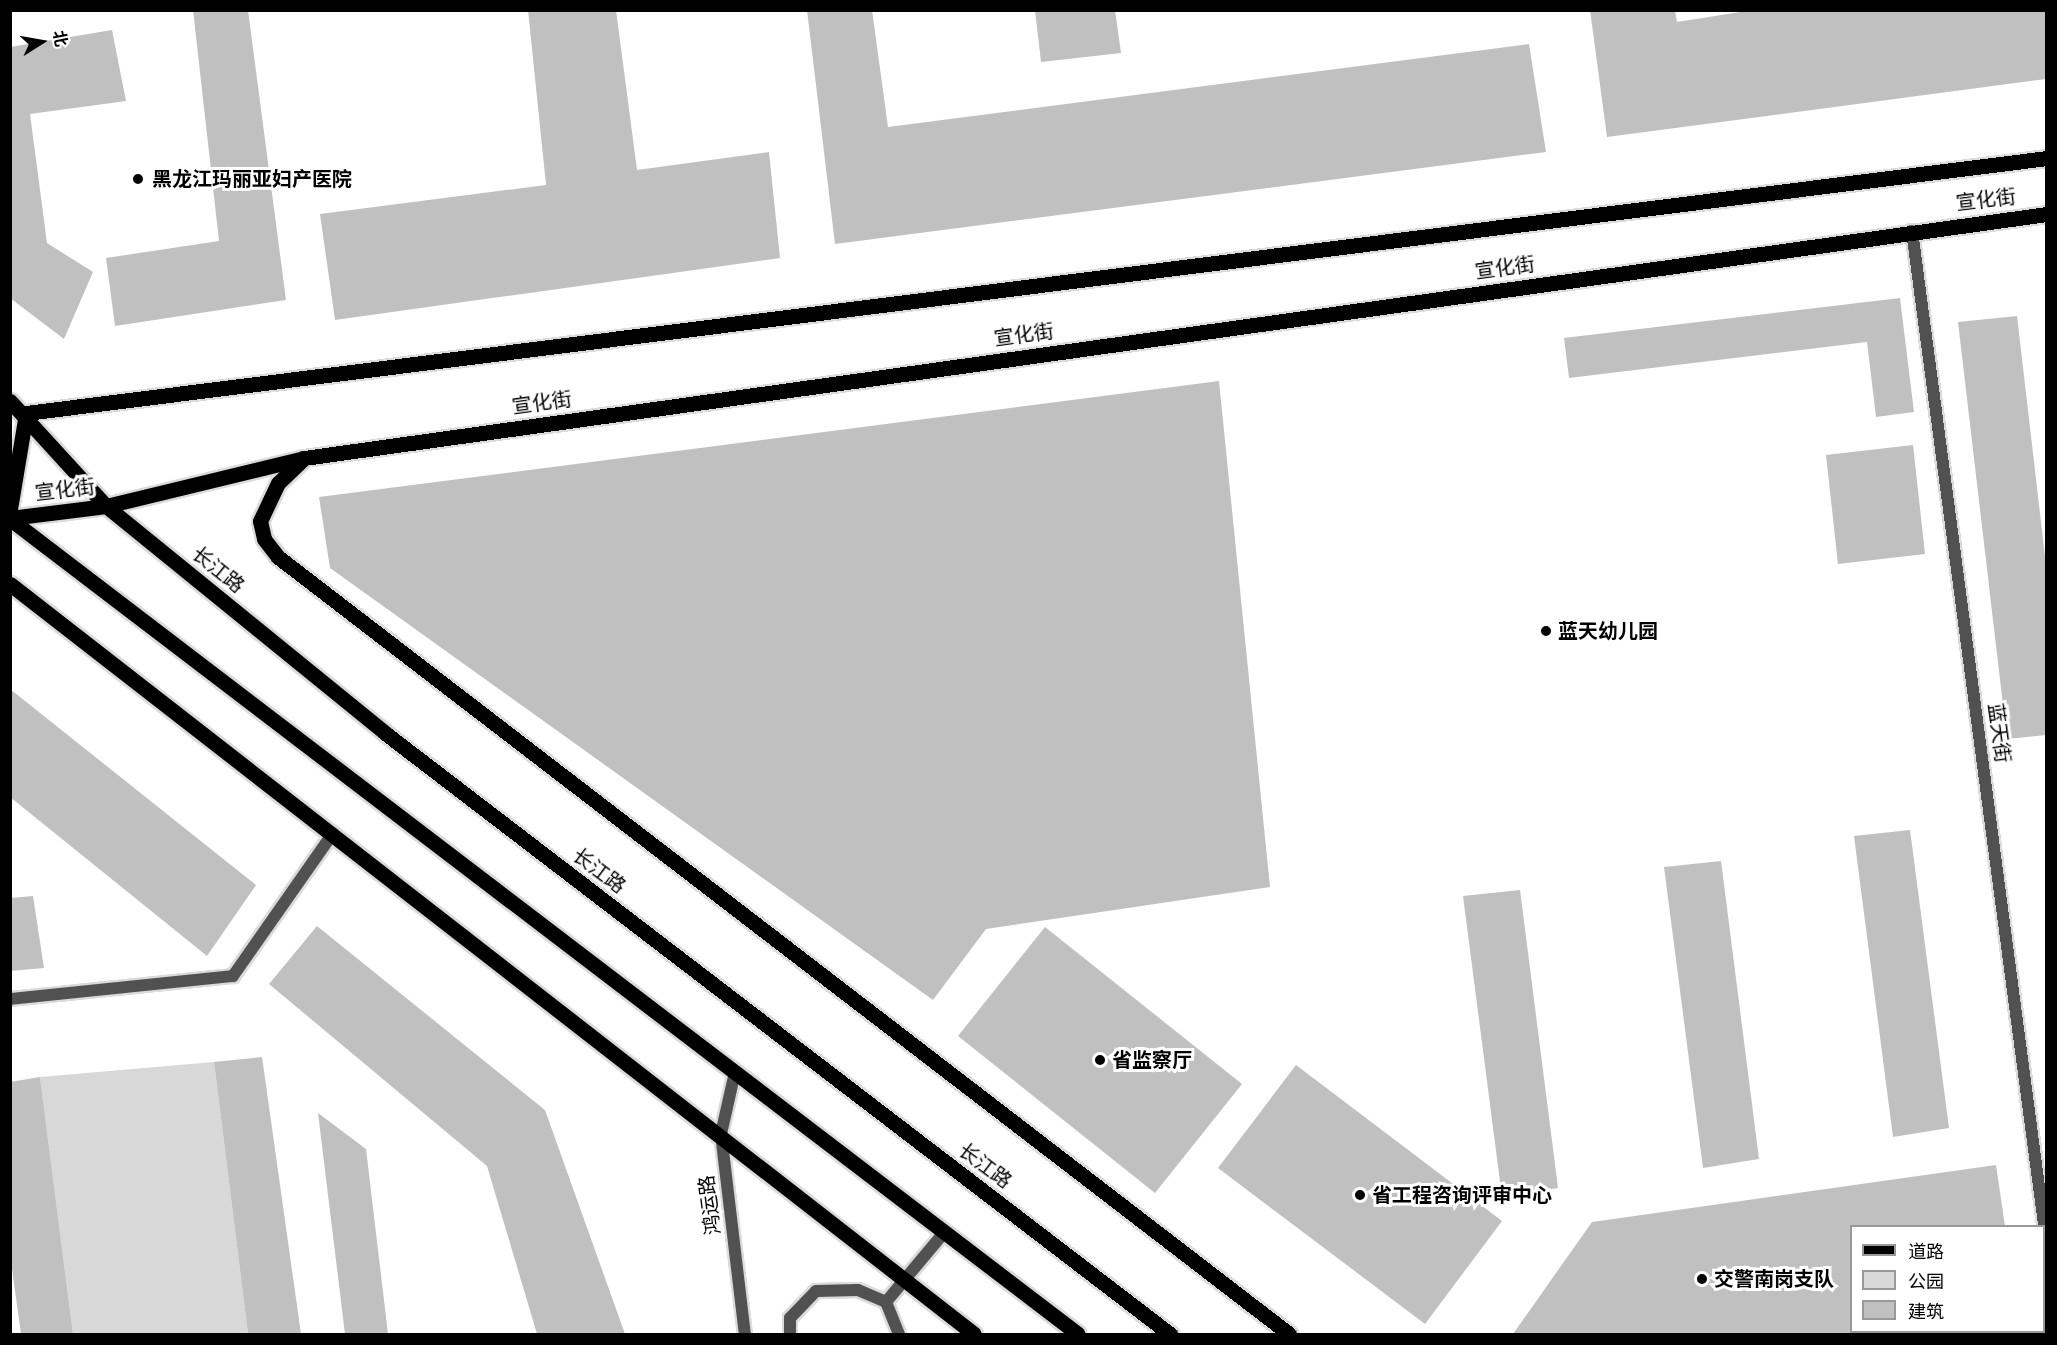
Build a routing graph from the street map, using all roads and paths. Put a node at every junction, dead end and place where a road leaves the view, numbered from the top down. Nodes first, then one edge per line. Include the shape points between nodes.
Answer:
1 (2046, 158) edge
2 (2046, 214) edge
3 (1912, 231) junction
4 (10, 400) edge
5 (26, 413) junction
6 (304, 458) junction
7 (106, 506) junction
8 (10, 509) edge
9 (10, 519) edge
10 (10, 584) edge
11 (333, 833) junction
12 (10, 999) edge
13 (735, 1072) junction
14 (721, 1134) junction
15 (2044, 1225) edge
16 (942, 1235) junction
17 (903, 1280) junction
18 (886, 1302) junction
19 (745, 1335) edge
20 (790, 1335) edge
21 (899, 1335) edge
22 (974, 1335) edge
23 (1078, 1335) edge
24 (1170, 1335) edge
25 (1289, 1335) edge

1 - 5 main road, 宣化街
2 - 3 main road, 宣化街
3 - 6 main road, 宣化街
3 - 15 street, 蓝天街
4 - 5 main road, 长江路
5 - 7 main road, 长江路
5 - 8 main road
6 - 7 main road, 宣化街
6 - 25 main road via 278,483 260,521 264,539 278,557
7 - 9 main road, 宣化街
7 - 24 main road, 长江路 via 385,733
9 - 13 main road
10 - 11 main road
11 - 12 street via 233,976
11 - 14 main road
13 - 14 street, 鸿运路
13 - 16 main road
14 - 17 main road
14 - 19 street, 鸿运路
16 - 17 street
16 - 23 main road
17 - 18 street
17 - 22 main road
18 - 20 street via 858,1290 816,1291 790,1318
18 - 21 street

